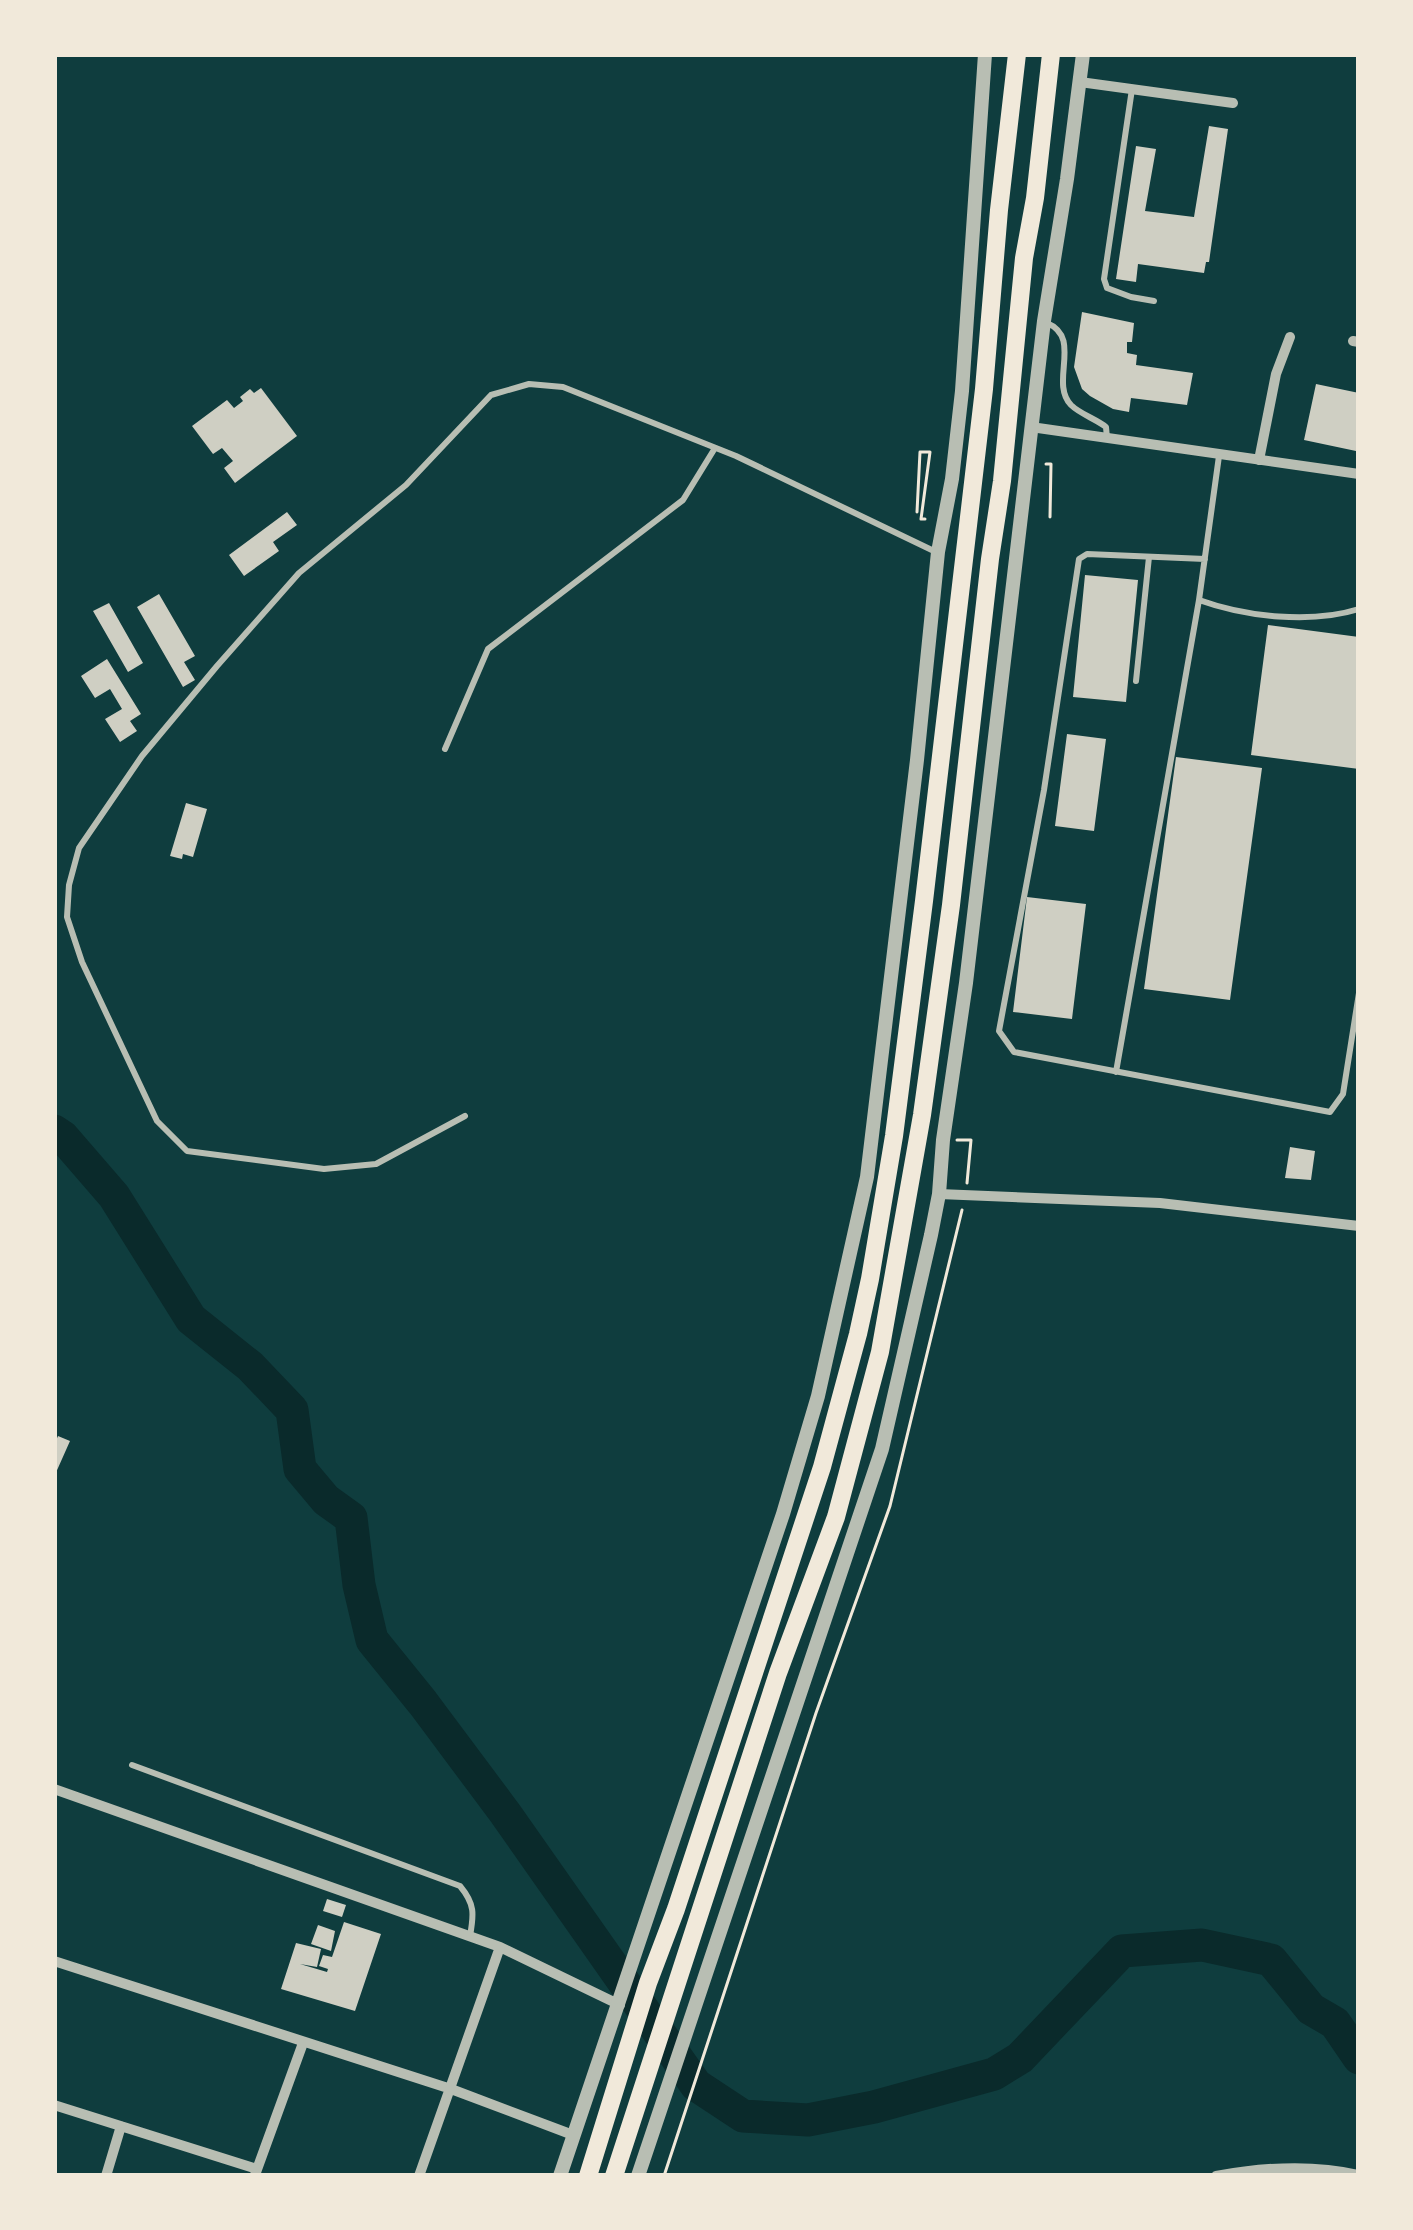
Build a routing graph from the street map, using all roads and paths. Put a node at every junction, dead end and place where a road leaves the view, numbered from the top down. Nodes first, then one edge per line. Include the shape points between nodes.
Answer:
1 (985, 54) edge
2 (1017, 54) edge
3 (1051, 54) edge
4 (1083, 54) edge
5 (1080, 82) junction
6 (1132, 89) junction
7 (1233, 103) dead end
8 (1154, 301) dead end
9 (1044, 321) junction
10 (1290, 337) dead end
11 (1031, 427) junction
12 (1107, 438) junction
13 (715, 448) junction
14 (1219, 456) junction
15 (1259, 460) junction
16 (1359, 474) edge
17 (938, 552) junction
18 (1149, 557) junction
19 (1205, 560) junction
20 (1199, 600) junction
21 (1359, 609) edge
22 (1136, 681) dead end
23 (446, 748) dead end
24 (1359, 993) edge
25 (1116, 1072) junction
26 (465, 1116) dead end
27 (939, 1194) junction
28 (1359, 1226) edge
29 (132, 1765) dead end
30 (54, 1789) edge
31 (470, 1936) junction
32 (500, 1947) junction
33 (54, 1961) edge
34 (620, 2006) junction
35 (303, 2043) junction
36 (700, 2065) dead end
37 (452, 2089) junction
38 (54, 2104) edge
39 (121, 2126) junction
40 (573, 2135) junction
41 (256, 2173) edge
42 (1359, 2175) edge
43 (106, 2176) edge
44 (419, 2176) edge
45 (560, 2176) edge
46 (588, 2176) edge
47 (614, 2176) edge
48 (638, 2176) edge
49 (664, 2176) edge
50 (1216, 2176) edge

1 - 17 street via 962,391
2 - 46 highway via 926,880 870,1279 815,1489
3 - 47 highway via 949,923 880,1352 836,1517
4 - 5 street
5 - 6 street
5 - 9 street
6 - 7 street
6 - 8 lane via 1103,279 1108,288
9 - 11 street
9 - 12 lane via 1065,340 1070,405 1106,427
10 - 15 street
11 - 12 street
11 - 27 street
12 - 14 street
13 - 17 lane
13 - 23 lane via 683,500 488,649
13 - 26 lane via 563,387 529,384 491,395 406,485 298,573 142,756 79,848 67,917 77,947 157,1120 187,1151 324,1169 376,1164
14 - 15 street
14 - 19 lane
15 - 16 street
17 - 34 street via 867,1177 783,1514
18 - 19 lane
18 - 22 lane
18 - 25 lane via 1079,559 999,1031 1014,1052
19 - 20 lane
20 - 21 lane via 1252,614
20 - 25 lane
24 - 25 lane via 1343,1094 1330,1112
27 - 28 street via 1160,1203
27 - 48 street via 882,1449
29 - 31 lane via 460,1886 475,1910
30 - 31 street
31 - 32 street
32 - 34 street
32 - 37 street
33 - 35 street
34 - 40 street
35 - 37 street
35 - 41 street
36 - 49 path
37 - 40 street
37 - 44 street
38 - 39 street
39 - 41 street
39 - 43 street
40 - 45 street
42 - 50 street via 1294,2166

